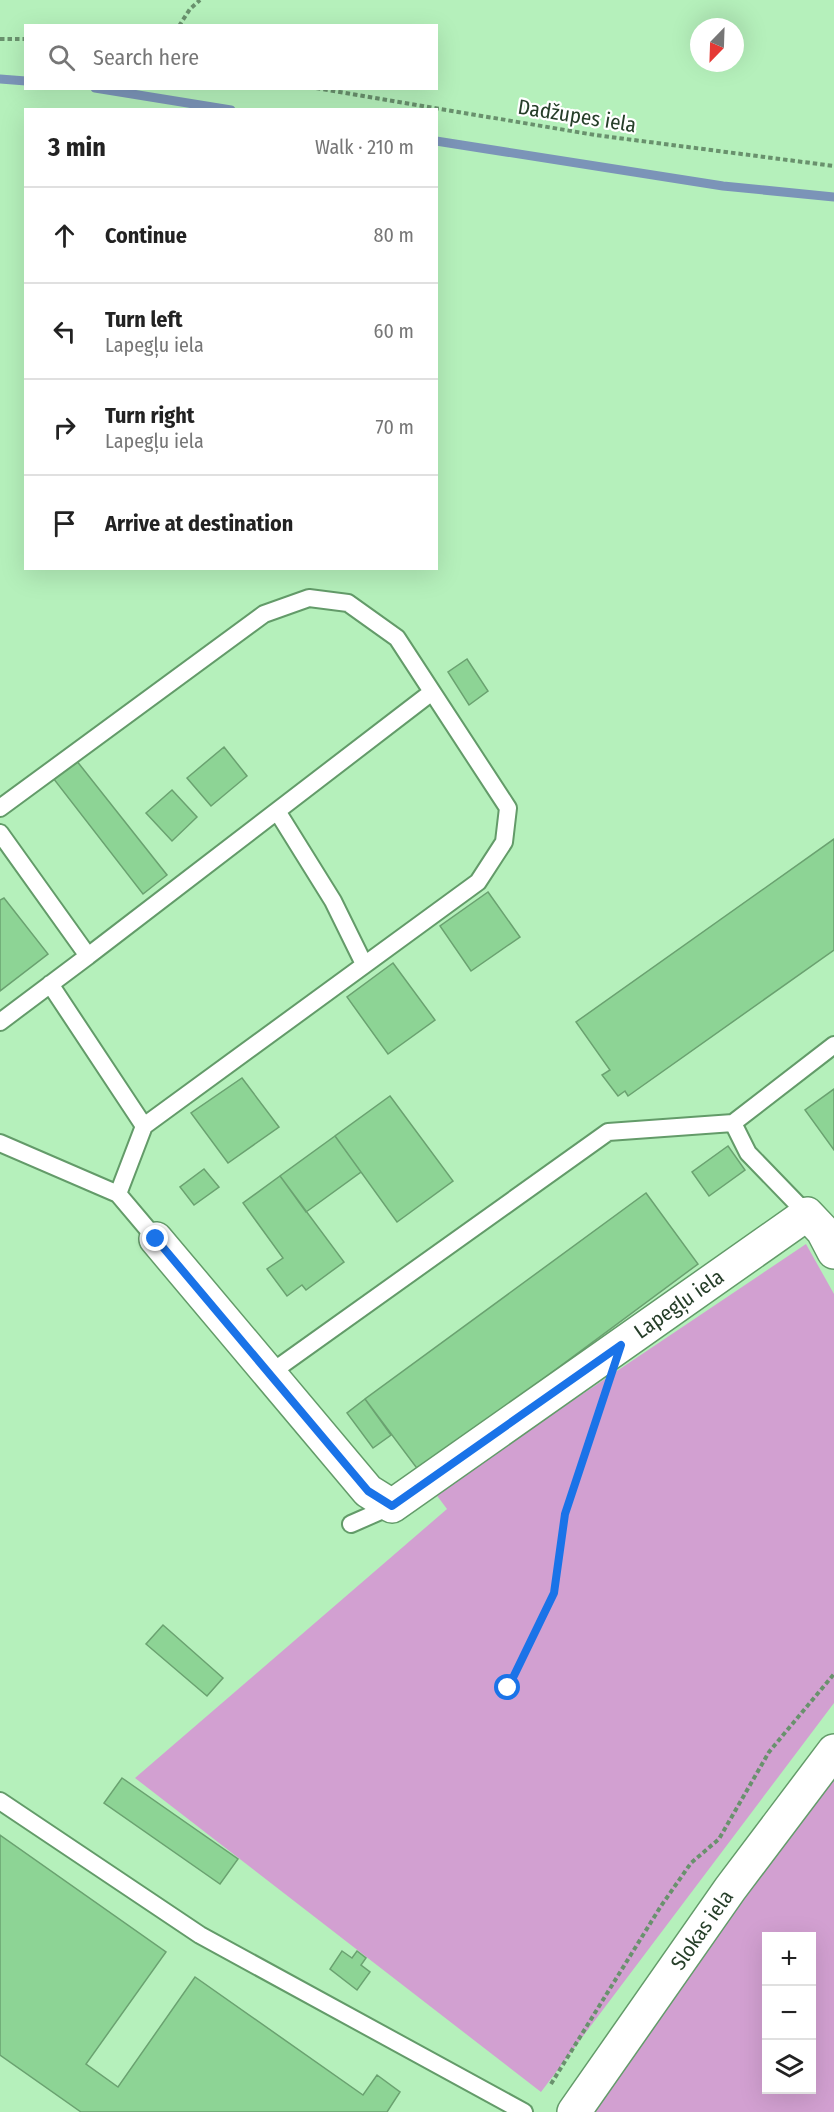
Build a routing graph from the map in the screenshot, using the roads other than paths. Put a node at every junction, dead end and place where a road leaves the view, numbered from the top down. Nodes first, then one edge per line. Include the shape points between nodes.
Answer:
1 (432, 692) junction
2 (0, 808) edge
3 (277, 811) junction
4 (0, 833) edge
5 (88, 956) junction
6 (364, 964) junction
7 (50, 984) junction
8 (0, 1022) edge
9 (834, 1045) edge
10 (733, 1123) junction
11 (144, 1126) junction
12 (0, 1143) edge
13 (118, 1194) junction
14 (807, 1214) junction
15 (156, 1239) joint
16 (834, 1252) edge
17 (269, 1374) junction
18 (392, 1506) junction
19 (351, 1524) dead end
20 (834, 1751) edge
21 (0, 1801) edge
22 (524, 2112) edge
23 (574, 2112) edge

1 - 2 lane via 398,638 348,603 309,598 264,614
1 - 3 lane
1 - 6 lane via 508,808 504,842 478,882
3 - 5 lane
3 - 6 lane via 333,901
4 - 5 lane
5 - 7 lane
6 - 11 lane
7 - 8 lane
7 - 11 lane
9 - 10 lane
10 - 14 lane via 748,1153
10 - 17 lane via 608,1132
11 - 13 lane
12 - 13 lane
13 - 15 lane
14 - 16 street via 823,1231
14 - 18 street, Lapegļu iela
15 - 17 street
17 - 18 street via 368,1491
18 - 19 lane
20 - 23 street, Slokas iela via 730,1889
21 - 22 lane via 200,1935

